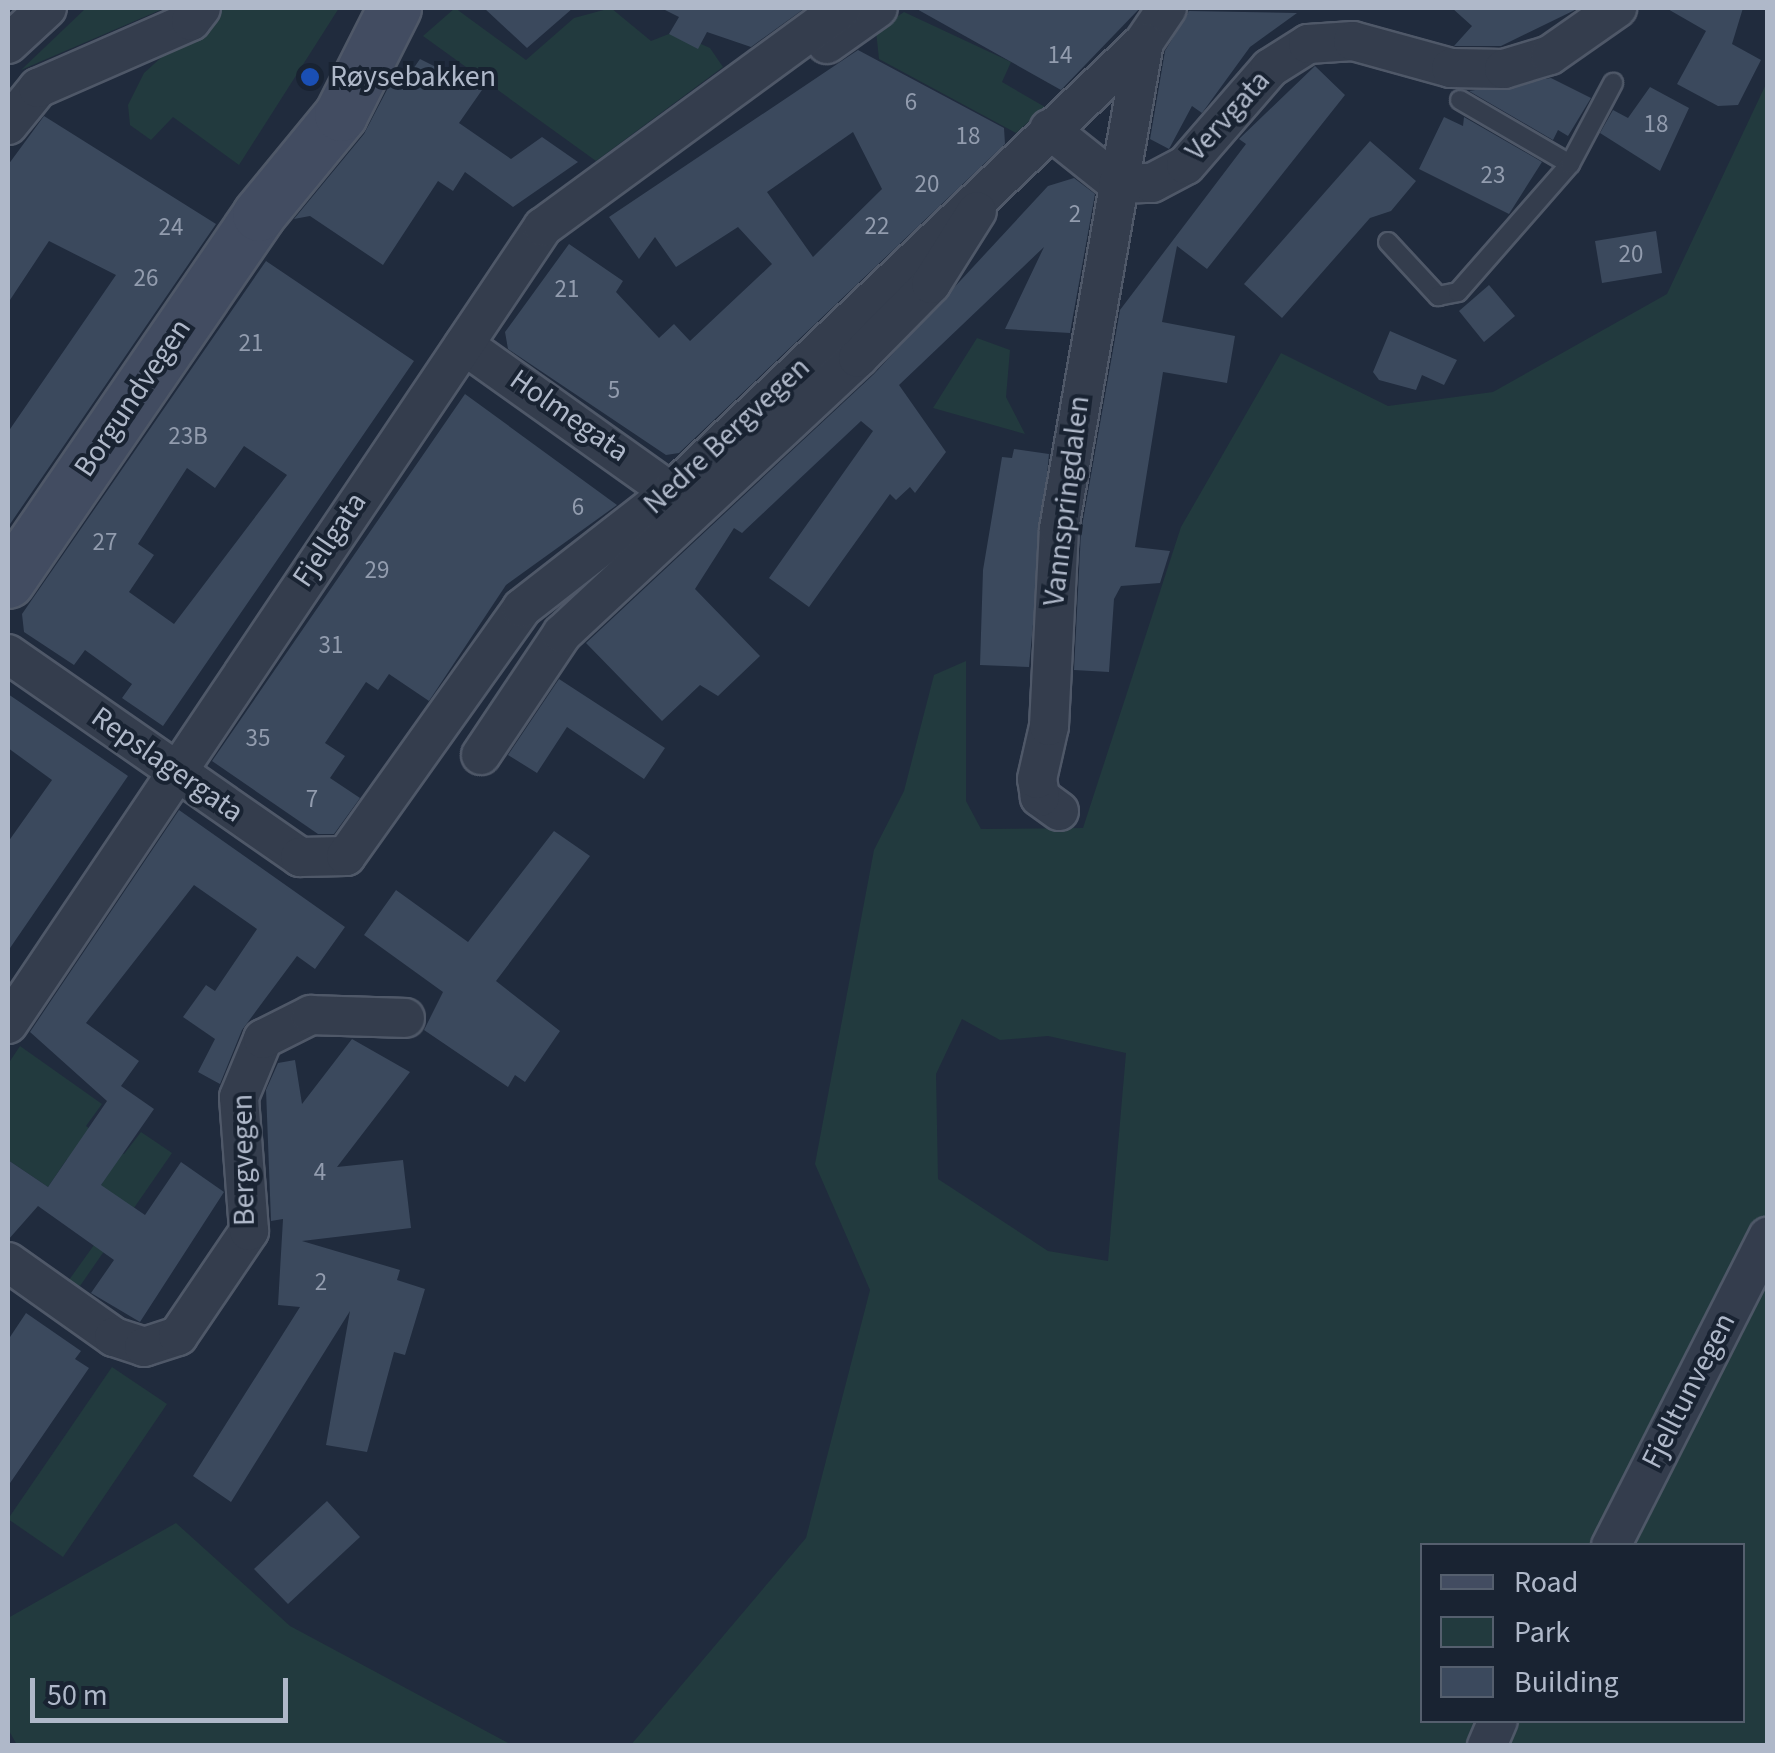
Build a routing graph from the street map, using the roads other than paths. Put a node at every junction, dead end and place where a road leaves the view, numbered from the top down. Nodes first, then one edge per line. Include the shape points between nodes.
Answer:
1 (201, 8) edge
2 (374, 8) edge
3 (395, 8) edge
4 (878, 8) edge
5 (1198, 8) edge
6 (1617, 8) edge
7 (834, 10) edge
8 (36, 11) edge
9 (1155, 26) edge
10 (8, 44) edge
11 (1456, 84) junction
12 (1614, 84) dead end
13 (710, 111) junction
14 (8, 125) edge
15 (1050, 129) junction
16 (1570, 164) junction
17 (1118, 184) junction
18 (982, 194) junction
19 (258, 215) junction
20 (1388, 242) dead end
21 (464, 345) junction
22 (671, 492) junction
23 (8, 582) edge
24 (8, 654) edge
25 (481, 755) dead end
26 (174, 771) junction
27 (1059, 811) dead end
28 (331, 862) joint
29 (405, 1018) dead end
30 (8, 1024) edge
31 (1768, 1236) edge
32 (8, 1262) edge
33 (1613, 1543) edge

1 - 14 street via 190,20 38,88
2 - 19 main road, Borgundvegen via 289,137
3 - 19 main road, Borgundvegen via 341,114
4 - 13 street, Fjellgata via 765,89
5 - 9 street, Nedre Bergvegen
6 - 11 street, Vervgata via 1530,63
7 - 13 street, Fjellgata
8 - 10 street
9 - 15 street, Nedre Bergvegen
9 - 17 street
11 - 16 lane
11 - 17 street, Vervgata via 1395,52 1353,41 1308,44 1270,68 1186,165 1152,184
12 - 16 lane
13 - 21 street, Fjellgata via 543,227
15 - 17 street
15 - 18 street, Nedre Bergvegen
16 - 20 lane via 1458,292 1438,296
17 - 27 street, Vannspringdalen via 1054,577 1049,726 1037,780 1040,797
18 - 22 street, Nedre Bergvegen
18 - 25 street via 964,242 931,284 562,634
19 - 23 main road, Borgundvegen
21 - 22 street, Holmegata
21 - 26 street, Fjellgata
22 - 28 street, Nedre Bergvegen via 522,608 363,841
24 - 26 street, Repslagergata
26 - 28 street, Repslagergata via 300,856
26 - 30 street, Fjellgata
29 - 32 street, Bergvegen via 311,1015 263,1039 239,1098 249,1231 213,1296 163,1344 114,1337
31 - 33 street, Fjelltunvegen

